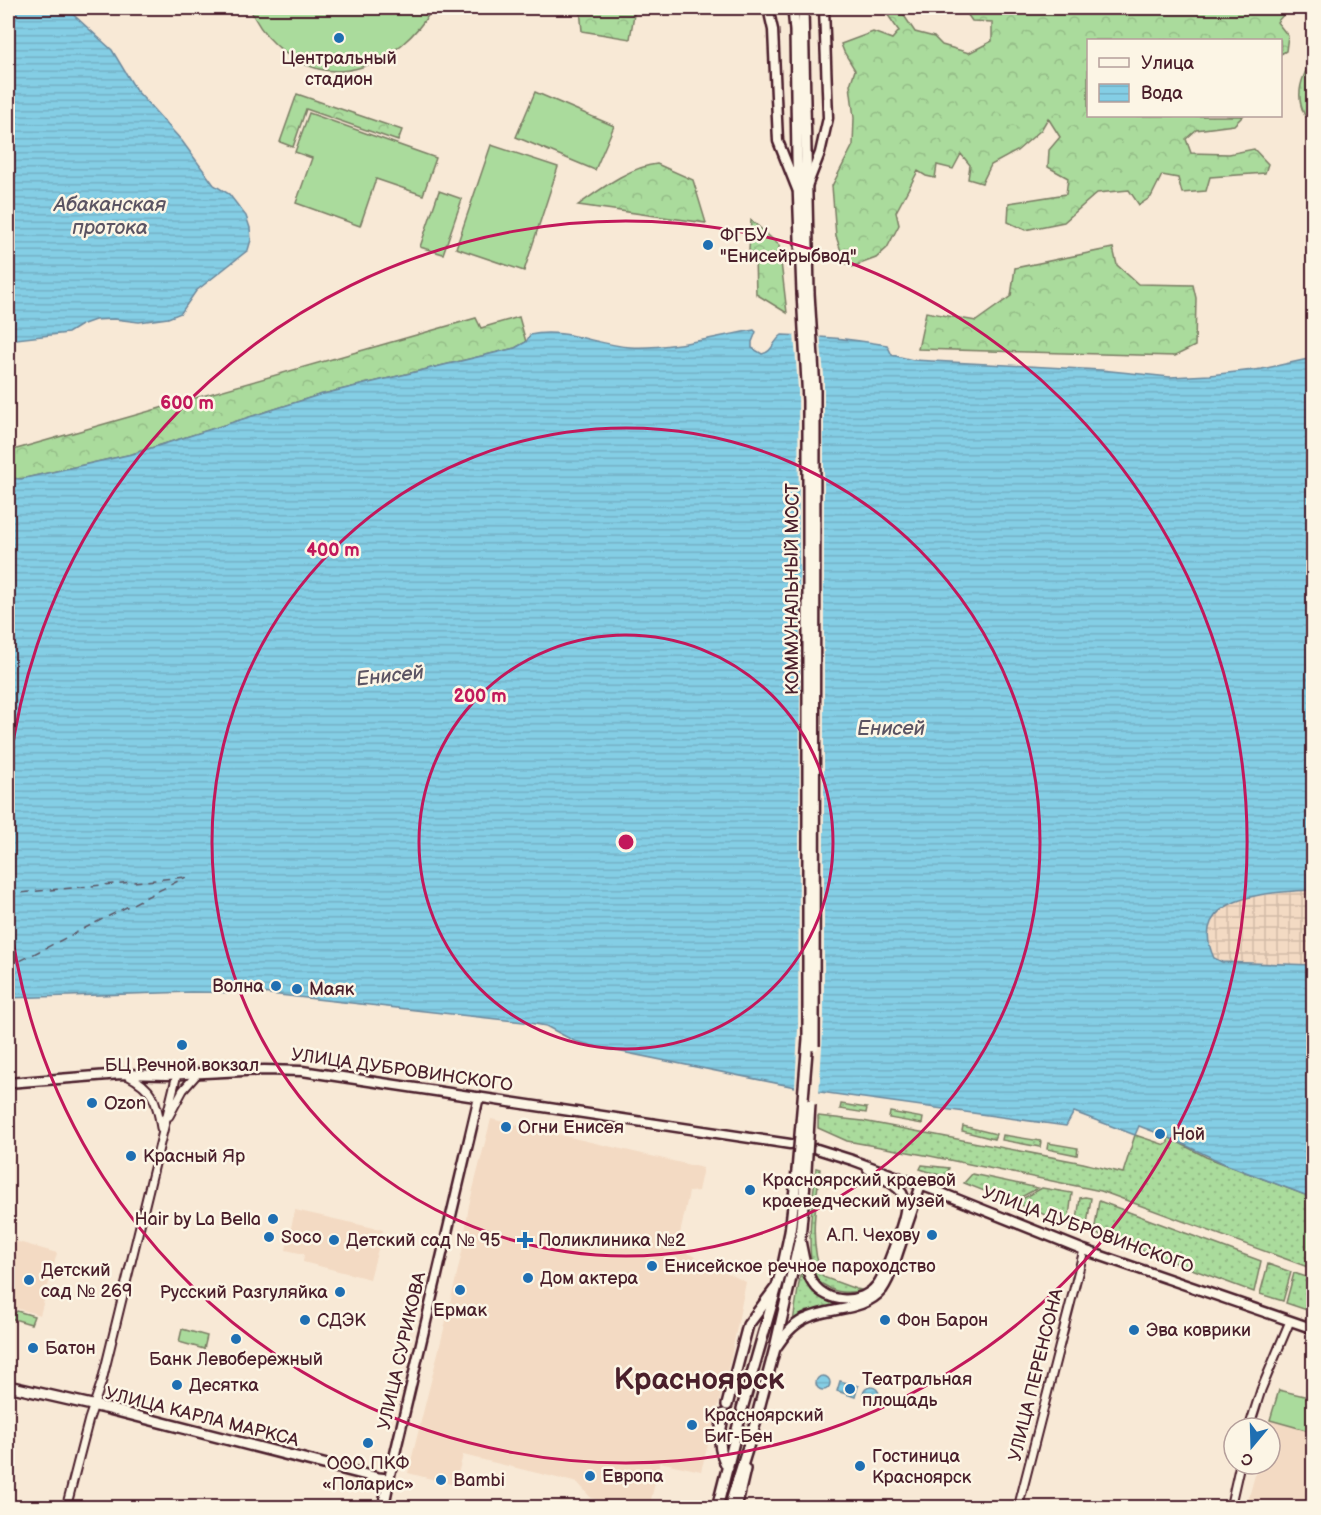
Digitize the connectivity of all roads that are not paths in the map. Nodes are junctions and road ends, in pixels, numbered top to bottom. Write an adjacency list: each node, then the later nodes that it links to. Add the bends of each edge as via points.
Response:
1 (768, 8): 5 (main road, via 778,141)
2 (793, 8): 5 (main road, КОММУНАЛЬНЫЙ МОСТ)
3 (803, 8): 5 (main road, КОММУНАЛЬНЫЙ МОСТ)
4 (824, 8): 5 (main road, via 828,118 820,153)
5 (802, 188): 15 (main road, КОММУНАЛЬНЫЙ МОСТ, bridge, via 815,391 814,1029)
6 (198, 1073): 8 (main road, УЛИЦА ДУБРОВИНСКОГО); 10 (main road, УЛИЦА ДУБРОВИНСКОГО, via 314,1072); 11 (street, via 183,1090)
7 (125, 1074): 8 (main road, УЛИЦА ДУБРОВИНСКОГО); 9 (main road, УЛИЦА ДУБРОВИНСКОГО); 11 (street, via 138,1081 157,1103)
8 (177, 1074): 11 (street)
9 (8, 1083)
10 (479, 1097): 12 (main road, УЛИЦА ДУБРОВИНСКОГО); 29 (main road, УЛИЦА СУРИКОВА)
11 (162, 1132): 24 (street)
12 (790, 1144)
13 (817, 1149): 14 (main road, УЛИЦА ДУБРОВИНСКОГО)
14 (852, 1160): 16 (main road, УЛИЦА ДУБРОВИНСКОГО); 17 (main road, via 901,1191 905,1202 905,1213 877,1286 847,1300 825,1294 811,1280)
15 (802, 1171): 17 (main road); 19 (main road)
16 (921, 1185): 18 (main road, УЛИЦА ДУБРОВИНСКОГО); 22 (main road, via 883,1289 864,1302 807,1318 792,1327)
17 (800, 1238): 22 (main road)
18 (1084, 1250): 20 (main road, УЛИЦА ДУБРОВИНСКОГО); 35 (street, УЛИЦА ПЕРЕНСОНА)
19 (776, 1288): 27 (main road); 27 (main road, via 748,1325 725,1409 719,1434)
20 (1290, 1321): 21 (main road, УЛИЦА ДУБРОВИНСКОГО); 25 (street)
21 (1314, 1329)
22 (776, 1348): 26 (main road)
23 (8, 1386): 24 (main road, УЛИЦА КАРЛА МАРКСА)
24 (93, 1406): 29 (main road, УЛИЦА КАРЛА МАРКСА); 30 (street)
25 (1253, 1416)
26 (749, 1444): 33 (main road); 34 (main road)
27 (728, 1468): 32 (main road)
28 (1237, 1476): 36 (street)
29 (389, 1479): 31 (main road, УЛИЦА СУРИКОВА)
30 (66, 1508)
31 (383, 1508)
32 (717, 1508)
33 (729, 1508)
34 (736, 1508)
35 (1018, 1508)
36 (1230, 1508)

